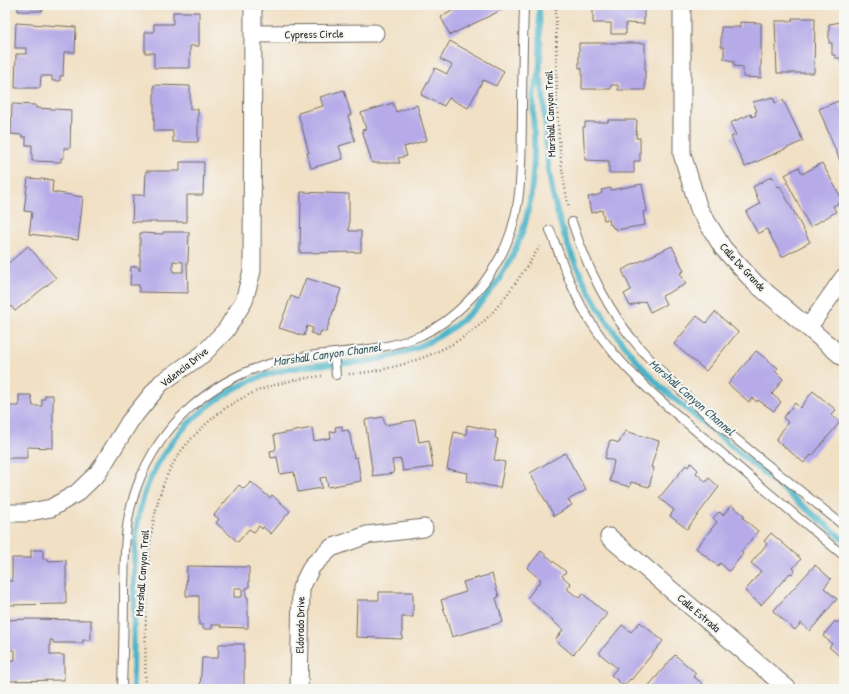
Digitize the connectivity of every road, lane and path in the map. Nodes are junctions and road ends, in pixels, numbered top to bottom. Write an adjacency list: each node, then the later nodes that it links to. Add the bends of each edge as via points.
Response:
1 (253, 5): 6 (street, Valencia Drive)
2 (524, 5): 11 (lane, via 520,188 512,228 500,258 480,288 456,313 423,334 397,344)
3 (556, 5): 7 (path, Marshall Canyon Trail, via 558,139)
4 (682, 5): 10 (street, Calle De Grande, via 682,154 699,209 722,248 755,283)
5 (375, 33): 6 (street, Cypress Circle)
6 (252, 34): 14 (street, Valencia Drive, via 252,271 244,301 226,330 203,354 161,383 130,421 98,473 77,493 51,508 25,513)
7 (572, 222): 15 (lane, via 589,268 610,306 638,346 673,384)
8 (550, 230): 18 (lane, via 568,278 591,322 632,375)
9 (844, 278): 10 (street)
10 (808, 328): 12 (street, Calle De Grande)
11 (334, 354): 13 (lane); 19 (lane, via 266,364 222,384 197,400 151,454 130,508 125,553)
12 (844, 358)
13 (336, 375): 20 (path, Marshall Canyon Trail, via 298,378 247,394 230,404 198,431 174,462 162,489 150,547)
14 (5, 513)
15 (844, 526)
16 (424, 528): 21 (street, Eldorado Drive, via 360,538 331,548 312,566 301,588)
17 (609, 537): 22 (street, Calle Estrada)
18 (844, 556)
19 (122, 689)
20 (146, 689)
21 (299, 689)
22 (788, 689)

